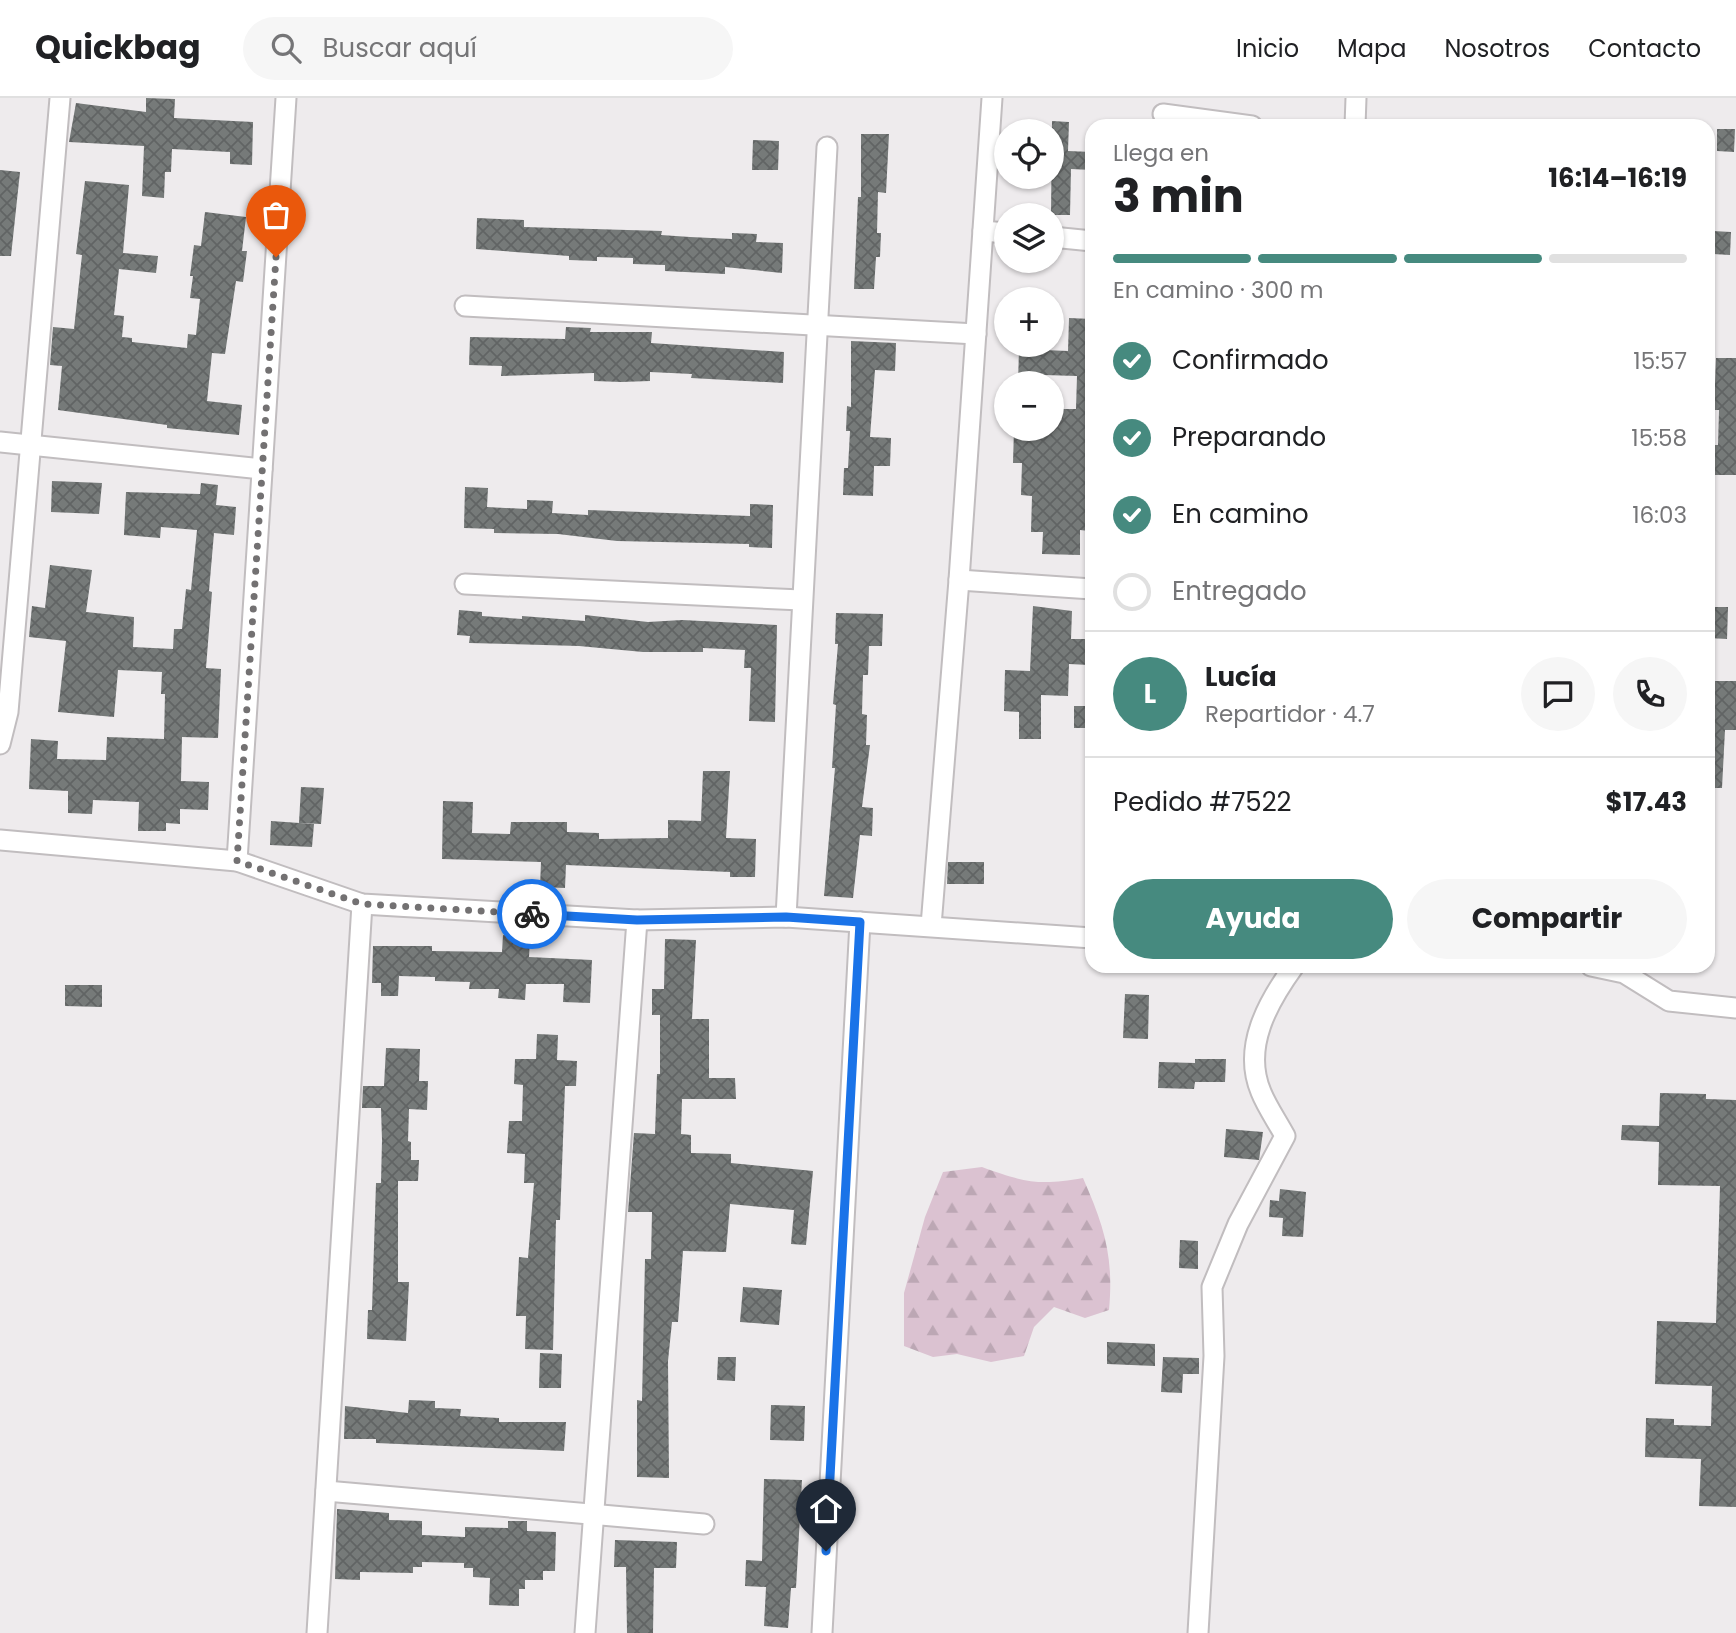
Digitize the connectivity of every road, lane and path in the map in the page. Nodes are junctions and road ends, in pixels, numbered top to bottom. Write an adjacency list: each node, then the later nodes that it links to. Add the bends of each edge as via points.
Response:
1 (60, 98): 17 (street)
2 (286, 98): 18 (street)
3 (992, 98): 9 (street)
4 (1356, 98): 7 (street)
5 (1164, 113): 6 (street)
6 (1205, 119)
7 (1355, 119)
8 (827, 147): 14 (street)
9 (983, 231): 10 (street); 15 (street)
10 (994, 232)
11 (1064, 238): 12 (street)
12 (1085, 240)
13 (465, 306): 14 (street)
14 (817, 327): 15 (street); 22 (street)
15 (976, 334): 19 (street)
16 (0, 442): 17 (street)
17 (30, 445): 18 (street); 23 (street, via 8,712)
18 (262, 469): 25 (street)
19 (959, 580): 21 (street); 30 (street)
20 (465, 584): 22 (street)
21 (1085, 589)
22 (802, 600): 27 (street)
23 (0, 744)
24 (0, 840): 25 (street)
25 (237, 861): 26 (street)
26 (362, 904): 28 (street); 35 (street)
27 (786, 917): 28 (street); 29 (street)
28 (637, 920): 36 (street)
29 (860, 922): 30 (street); 40 (street)
30 (931, 926): 31 (street)
31 (1085, 937)
32 (1289, 973): 41 (street, via 1269,1000 1254,1050 1260,1091 1284,1136 1238,1224 1212,1287 1214,1356)
33 (1620, 973): 34 (street, via 1669,1001)
34 (1736, 1008)
35 (326, 1491): 36 (street); 38 (street)
36 (594, 1514): 37 (street); 39 (street)
37 (704, 1524)
38 (317, 1633)
39 (585, 1633)
40 (822, 1633)
41 (1198, 1633)

